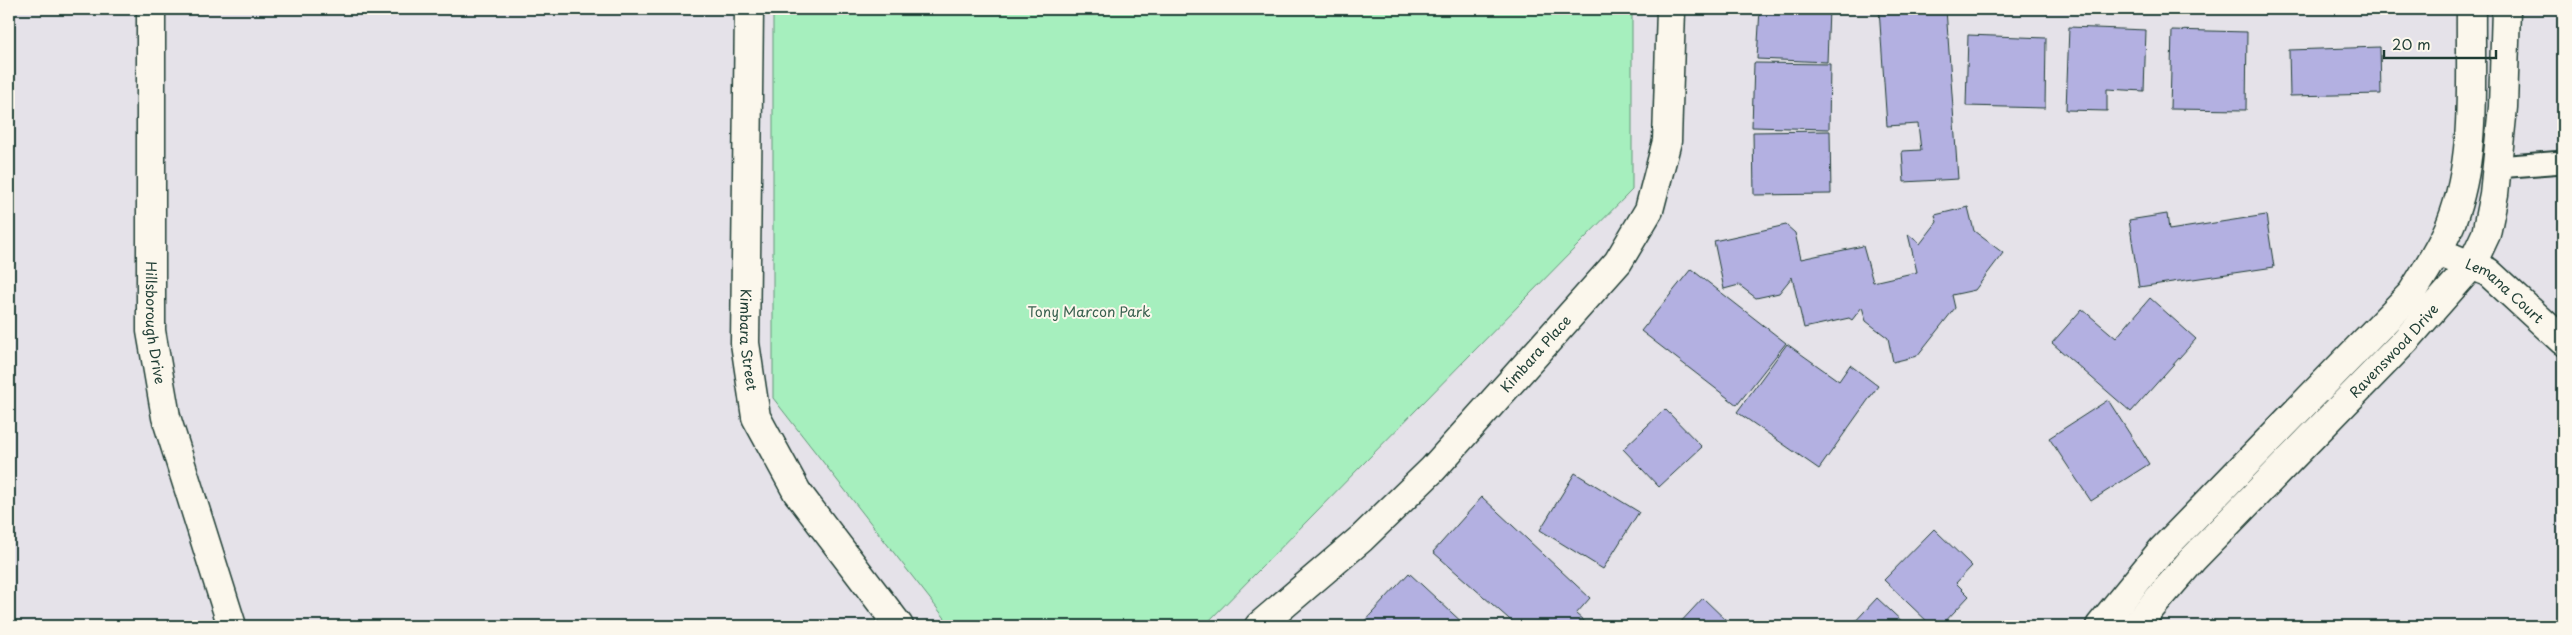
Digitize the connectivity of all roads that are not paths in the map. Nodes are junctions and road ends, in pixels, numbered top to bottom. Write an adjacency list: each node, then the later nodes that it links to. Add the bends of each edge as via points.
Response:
1 (150, 9): 11 (street, Hillsborough Drive, via 151,331 166,417)
2 (749, 9): 12 (street, Kimbara Street, via 745,343 756,417 797,492)
3 (1671, 9): 13 (street, Kimbara Place, via 1667,141 1649,210 1618,262 1433,468 1362,538)
4 (2471, 9): 8 (street, Ravenswood Drive, via 2469,136 2462,182 2451,222)
5 (2506, 9): 7 (street, Ravenswood Drive, via 2503,107)
6 (2563, 162): 7 (lane)
7 (2497, 168): 9 (street, Ravenswood Drive, via 2486,234)
8 (2438, 252): 9 (street, Lemana Court); 14 (street, Ravenswood Drive, via 2412,293 2162,550)
9 (2472, 266): 10 (street, Lemana Court, via 2488,272); 15 (street, Ravenswood Drive, via 2405,341 2192,560)
10 (2563, 341)
11 (232, 626)
12 (899, 626)
13 (1260, 626)
14 (2100, 626)
15 (2135, 626)

